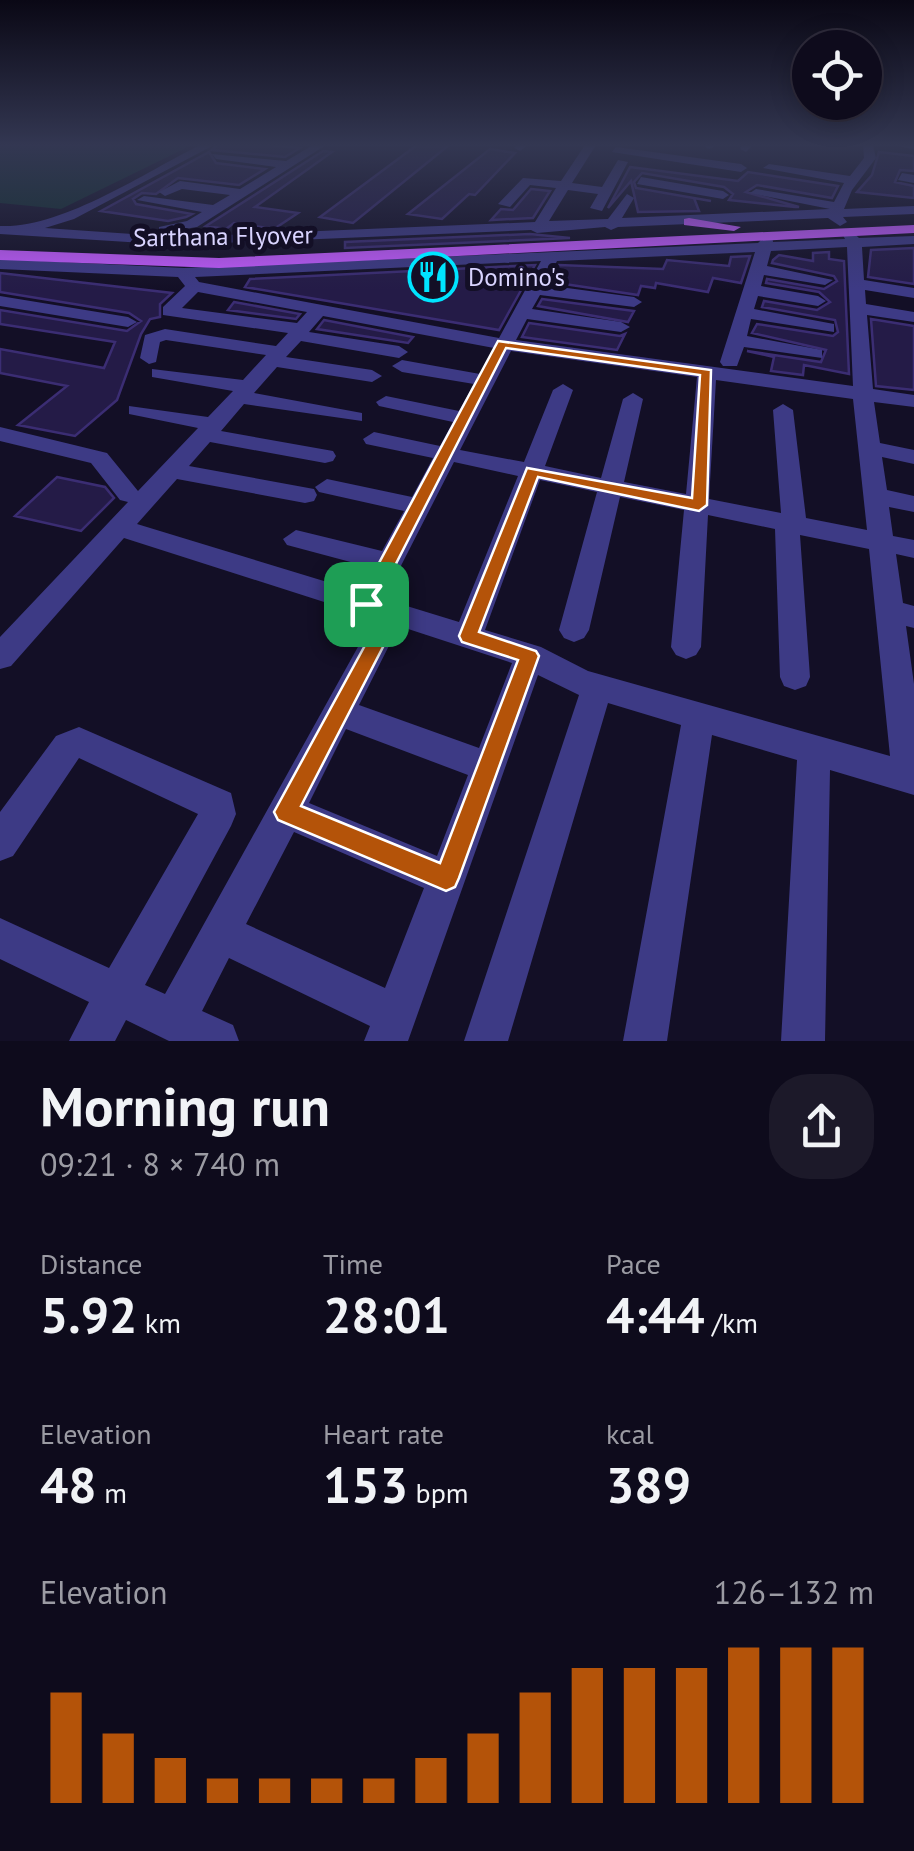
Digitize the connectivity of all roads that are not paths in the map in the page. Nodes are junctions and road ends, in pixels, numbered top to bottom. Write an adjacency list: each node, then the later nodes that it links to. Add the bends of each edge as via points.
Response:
1 (116, 194): 22 (street)
2 (242, 194): 17 (street)
3 (514, 194): 14 (street)
4 (559, 194): 27 (street)
5 (605, 194): 15 (street)
6 (714, 194): 11 (street)
7 (799, 194): 20 (street)
8 (832, 194): 16 (street)
9 (832, 194): 16 (street)
10 (853, 194): 16 (street)
11 (723, 195): 21 (street)
12 (627, 198): 25 (street)
13 (144, 200): 17 (street)
14 (505, 204)
15 (597, 208)
16 (846, 208): 19 (street); 20 (street); 26 (main road); 28 (main road); 33 (street); 34 (street); 42 (street)
17 (216, 210): 31 (street)
18 (0, 214): 22 (street)
19 (914, 214)
20 (786, 218): 21 (street)
21 (716, 220): 24 (street)
22 (54, 222): 30 (street)
23 (108, 222): 31 (street)
24 (688, 222): 25 (street); 26 (main road)
25 (611, 226): 27 (street)
26 (739, 228): 32 (main road, Sarthana Flyover, via 166,249)
27 (538, 229): 31 (street)
28 (914, 229)
29 (0, 230): 30 (street)
30 (28, 232): 31 (street); 32 (street); 35 (street)
31 (164, 237): 40 (street)
32 (0, 240)
33 (914, 240)
34 (766, 242): 36 (main road); 37 (street); 39 (street)
35 (0, 252): 36 (main road, Sarthana Flyover, via 219,263)
36 (483, 255): 37 (street); 40 (street)
37 (552, 256): 43 (street)
38 (0, 264): 40 (street)
39 (758, 269): 41 (street); 44 (street)
40 (189, 280): 50 (street); 58 (street, via 170,310)
41 (825, 280)
42 (856, 284): 45 (street); 49 (street)
43 (535, 288): 48 (street); 52 (street)
44 (752, 290): 46 (street); 51 (street)
45 (914, 293)
46 (818, 301)
47 (0, 302): 54 (street)
48 (634, 302)
49 (858, 308): 53 (street); 67 (street)
50 (319, 310): 58 (street); 59 (street)
51 (745, 312): 56 (street); 57 (street)
52 (520, 313): 55 (street); 59 (street)
53 (914, 316)
54 (128, 322)
55 (621, 327)
56 (828, 328)
57 (736, 340): 60 (street); 61 (street)
58 (288, 344): 63 (street); 64 (street, via 401,359); 66 (street); 66 (street, via 165,334 151,339 154,365)
59 (502, 344): 62 (street); 64 (street)
60 (815, 354)
61 (730, 362)
62 (707, 372): 67 (street); 88 (street)
63 (372, 376)
64 (483, 380): 74 (street)
65 (563, 390): 83 (street)
66 (244, 392): 73 (street); 75 (street)
67 (863, 394): 69 (street); 78 (street)
68 (633, 400): 84 (street)
69 (914, 400)
70 (386, 402): 74 (street)
71 (136, 410): 75 (street)
72 (783, 410): 90 (street)
73 (355, 417)
74 (464, 418): 79 (street)
75 (212, 430): 80 (street); 82 (street)
76 (0, 434): 85 (street, via 99,458)
77 (374, 439): 79 (street)
78 (869, 448): 81 (street); 86 (street)
79 (445, 453): 83 (street); 89 (street)
80 (325, 456)
81 (914, 456)
82 (174, 471): 89 (street); 91 (street)
83 (532, 471): 84 (street); 99 (street)
84 (611, 487): 88 (street); 98 (street)
85 (128, 494)
86 (875, 496): 87 (street); 93 (street)
87 (914, 504)
88 (699, 505): 90 (street); 100 (street)
89 (418, 506): 95 (street)
90 (790, 524): 93 (street); 103 (street)
91 (120, 528): 96 (street); 102 (street)
92 (296, 540): 95 (street)
93 (881, 542): 94 (street); 97 (street)
94 (914, 549)
95 (388, 562): 96 (street)
96 (379, 608): 99 (street); 106 (street)
97 (902, 614): 105 (street)
98 (574, 630)
99 (468, 636): 101 (street)
100 (686, 646)
101 (530, 656): 104 (street); 109 (street)
102 (0, 657)
103 (795, 677)
104 (598, 686): 107 (street); 121 (street)
105 (906, 689): 110 (street)
106 (339, 712): 109 (street); 111 (street)
107 (699, 716): 108 (street); 122 (street)
108 (814, 750): 110 (street); 123 (street)
109 (488, 768): 113 (street)
110 (912, 779)
111 (286, 812): 113 (street); 114 (street)
112 (0, 842): 116 (street, via 68,748 80,742 218,804)
113 (446, 878): 118 (street)
114 (221, 932): 117 (street); 118 (street)
115 (0, 938): 116 (street)
116 (117, 994): 117 (street); 119 (street)
117 (174, 1020): 120 (street)
118 (391, 1028)
119 (91, 1041)
120 (217, 1041)
121 (486, 1041)
122 (646, 1041)
123 (803, 1041)

